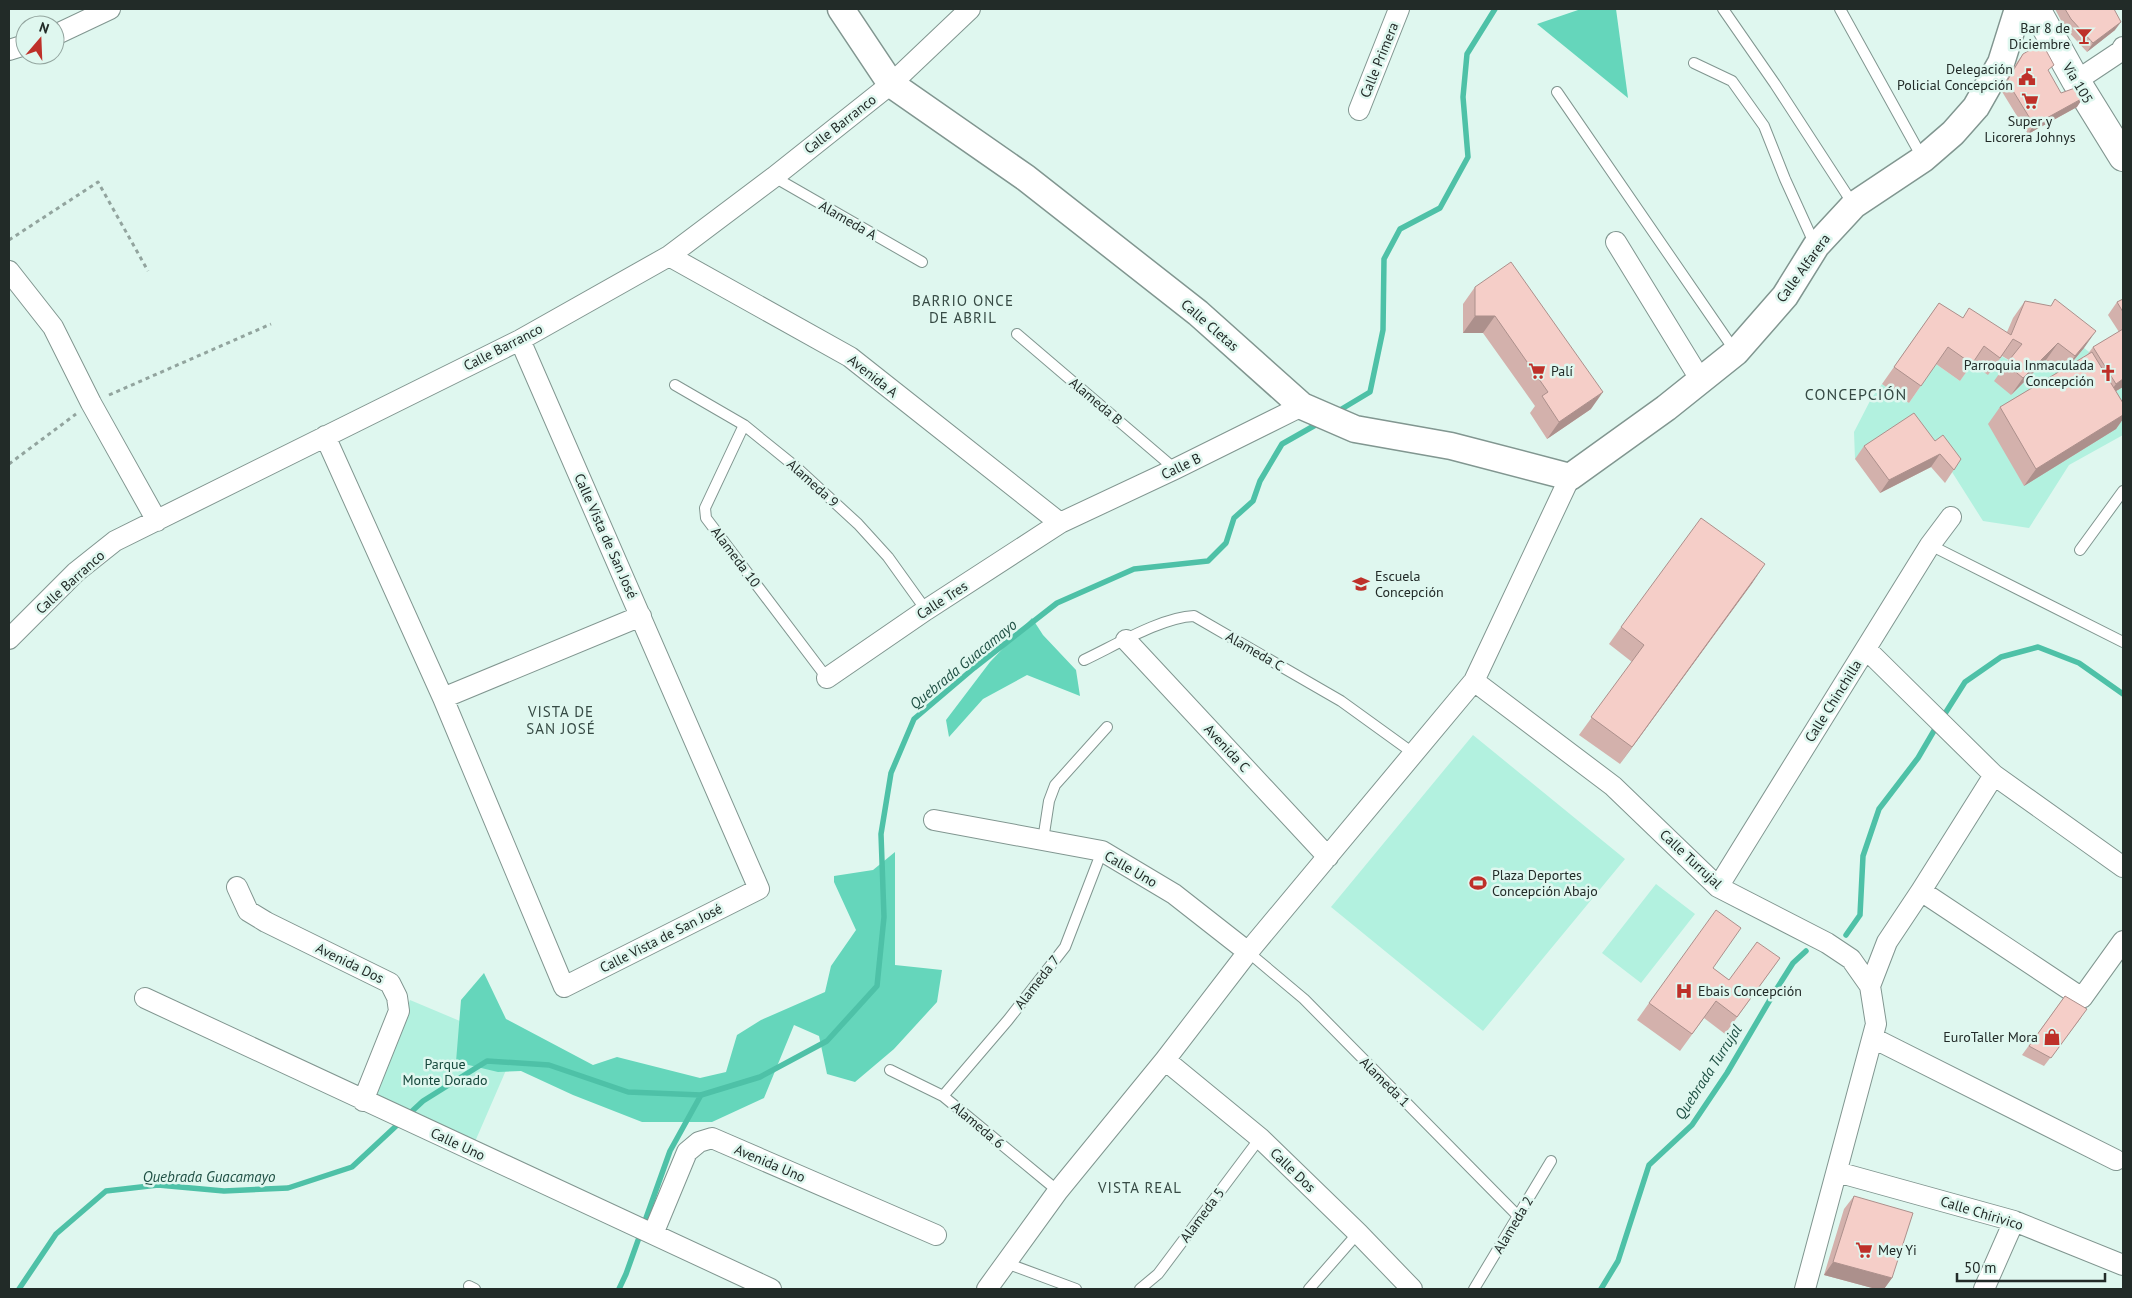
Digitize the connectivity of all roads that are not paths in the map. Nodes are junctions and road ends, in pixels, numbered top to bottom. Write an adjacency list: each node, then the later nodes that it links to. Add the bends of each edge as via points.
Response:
1 (110, 9): 9 (street)
2 (842, 9): 13 (street)
3 (970, 9): 13 (street, Calle Barranco)
4 (1400, 9): 15 (street, Calle Primera)
5 (1723, 9): 19 (lane)
6 (1840, 9): 17 (lane)
7 (2018, 9): 17 (street, Calle Alfarera, via 2001,63 1976,107)
8 (2036, 9): 12 (main road, Vía 105)
9 (65, 30)
10 (2123, 47): 12 (street)
11 (1694, 63): 21 (lane, via 1732,81 1764,126)
12 (2076, 81): 16 (main road, Vía 105)
13 (891, 84): 18 (street, Calle Barranco); 30 (street, Calle Cletas, via 1026,178 1198,313)
14 (1557, 92): 27 (lane)
15 (1359, 110)
16 (2123, 157)
17 (1923, 159): 19 (street, Calle Alfarera)
18 (774, 177): 22 (street, Calle Barranco); 23 (lane, Alameda A)
19 (1854, 205): 21 (street, Calle Alfarera)
20 (1616, 242): 28 (street)
21 (1816, 246): 27 (street, Calle Alfarera, via 1785,296)
22 (669, 256): 26 (street, Calle Barranco); 38 (street, Avenida A, via 850,357)
23 (922, 262)
24 (9, 271): 37 (street, via 53,327)
25 (1016, 334): 33 (lane, Alameda B)
26 (520, 340): 32 (street, Calle Barranco); 42 (street, Calle Vista de San José)
27 (1736, 352): 28 (street, Calle Alfarera)
28 (1700, 379): 34 (street, Calle Alfarera)
29 (675, 385): 31 (lane, Alameda 9)
30 (1302, 406): 33 (street, Calle B); 34 (street, Calle Cletas, via 1355,429 1451,446)
31 (744, 424): 41 (lane, Alameda 9, via 858,524 888,557); 48 (lane, Alameda 10, via 705,508 706,518)
32 (324, 436): 37 (street, Calle Barranco); 50 (street, Calle Vista de San José)
33 (1175, 469): 38 (street, Calle B)
34 (1570, 478): 49 (street)
35 (2123, 491): 40 (lane)
36 (1951, 517): 39 (street, Calle Chinchilla)
37 (157, 521): 43 (street, Calle Barranco, via 115,541 76,572)
38 (1060, 523): 41 (street, Calle Tres)
39 (1930, 545): 45 (lane); 46 (street, Calle Chinchilla)
40 (2080, 550)
41 (926, 610): 48 (street, Calle Tres)
42 (641, 616): 50 (street); 50 (street, Calle Vista de San José, via 759,889 564,987)
43 (9, 639)
44 (1126, 640): 47 (lane, Alameda C); 52 (lane, Alameda C, via 1165,622 1194,616 1341,700); 57 (street, Avenida C)
45 (2123, 642)
46 (1866, 649): 53 (street); 60 (street, Calle Chinchilla)
47 (1084, 660)
48 (826, 678)
49 (1474, 681): 52 (street); 60 (street, Calle Turrujal, via 1613,786)
50 (442, 698)
51 (1107, 727): 55 (lane, via 1055,785 1049,801)
52 (1413, 753): 57 (street)
53 (1994, 774): 58 (street); 61 (street)
54 (934, 820): 55 (street, Calle Uno)
55 (1044, 840): 56 (street, Calle Uno)
56 (1102, 851): 63 (street, Calle Uno, via 1174,894); 69 (lane, Alameda 7, via 1065,947)
57 (1328, 857): 63 (street)
58 (2123, 867)
59 (237, 887): 70 (street, Avenida Dos, via 248,911 390,983 399,1011)
60 (1718, 887): 64 (street, Calle Turrujal, via 1827,943 1851,959)
61 (1921, 891): 62 (street, via 2082,998); 64 (street, via 1887,942)
62 (2123, 942)
63 (1248, 952): 67 (street); 76 (lane, Alameda 1, via 1304,999)
64 (1870, 986): 66 (street, Calle Turrujal, via 1876,1024)
65 (145, 998): 70 (street, Calle Uno)
66 (1873, 1038): 72 (street); 74 (street, Calle Turrujal)
67 (1165, 1060): 71 (street, Calle Dos); 75 (street)
68 (890, 1070): 69 (lane, Alameda 6)
69 (943, 1096): 75 (lane, Alameda 6)
70 (364, 1101): 79 (street, Calle Uno)
71 (1260, 1138): 78 (street, Calle Dos); 86 (lane, Alameda 5, via 1158,1274)
72 (2116, 1160)
73 (1551, 1161): 76 (lane, Alameda 2)
74 (1837, 1172): 77 (street, Calle Chirivico); 90 (street, Calle Turrujal)
75 (1058, 1192): 81 (street)
76 (1518, 1216): 89 (lane, Alameda 2)
77 (2014, 1220): 82 (street, Calle Chirivico); 91 (street)
78 (1358, 1233): 87 (lane); 88 (street, Calle Dos)
79 (653, 1234): 80 (street, Avenida Uno, via 687,1152 698,1142 712,1138); 83 (street, Calle Uno)
80 (936, 1235)
81 (1006, 1263): 84 (street); 85 (lane)
82 (2123, 1265)
83 (771, 1289)
84 (987, 1289)
85 (1076, 1289)
86 (1140, 1289)
87 (1309, 1289)
88 (1412, 1289)
89 (1474, 1289)
90 (1805, 1289)
91 (1984, 1289)

